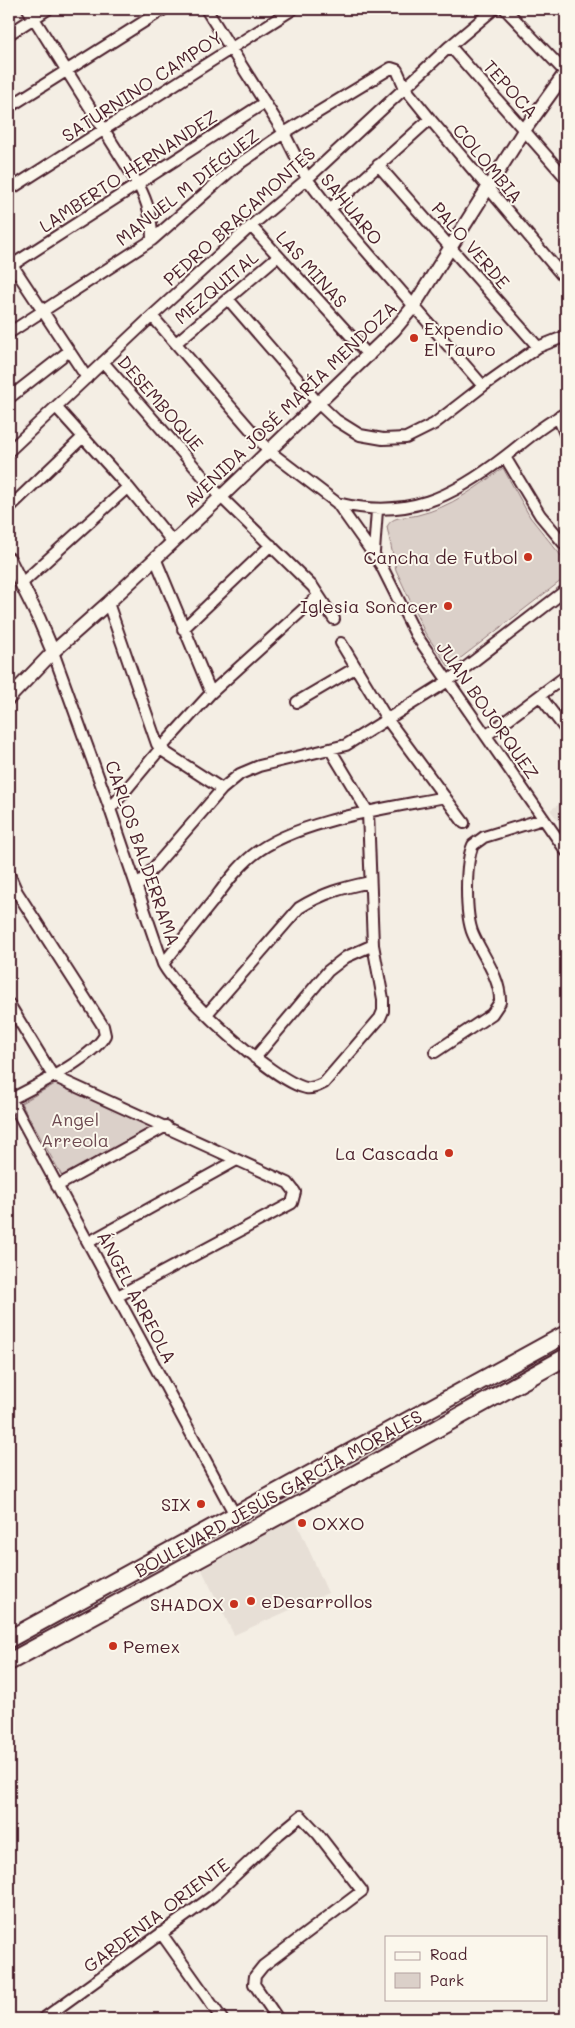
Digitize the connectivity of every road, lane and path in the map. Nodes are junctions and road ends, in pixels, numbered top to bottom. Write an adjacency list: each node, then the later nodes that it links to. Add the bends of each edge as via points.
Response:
1 (48, 9): 7 (street)
2 (164, 9): 12 (street)
3 (206, 9): 10 (street, SAHUARO)
4 (292, 9): 10 (street, SATURNINO CAMPOY)
5 (494, 9): 9 (street, PEDRO BRACAMONTES)
6 (505, 9): 13 (street)
7 (31, 13): 8 (street); 12 (street)
8 (9, 34)
9 (450, 46): 14 (street, PEDRO BRACAMONTES); 19 (street, TEPOCA)
10 (231, 48): 15 (street, SAHUARO); 18 (street, SATURNINO CAMPOY)
11 (387, 69): 14 (street, COLOMBIA, via 397,70); 20 (street, MANUEL M DIÉGUEZ)
12 (66, 70): 16 (street); 18 (street)
13 (566, 72): 19 (street, AVENIDA JOSÉ MARÍA MENDOZA)
14 (406, 88): 17 (street, COLOMBIA); 23 (street, PEDRO BRACAMONTES)
15 (264, 103): 20 (street, SAHUARO); 24 (street, LAMBERTO HERNANDEZ)
16 (9, 107)
17 (430, 119): 21 (street); 25 (street, COLOMBIA)
18 (105, 129): 24 (street); 26 (street, SATURNINO CAMPOY)
19 (525, 129): 22 (street, TEPOCA); 25 (street, AVENIDA JOSÉ MARÍA MENDOZA)
20 (284, 133): 23 (street, SAHUARO); 29 (street, MANUEL M DIÉGUEZ, via 236,166)
21 (378, 164): 27 (street); 30 (street, PALO VERDE)
22 (566, 178)
23 (307, 179): 27 (street, SAHUARO); 28 (street, PEDRO BRACAMONTES)
24 (138, 184): 29 (street, via 148,204); 32 (street, LAMBERTO HERNANDEZ)
25 (488, 189): 30 (street, AVENIDA JOSÉ MARÍA MENDOZA); 33 (street, COLOMBIA)
26 (9, 190)
27 (330, 209): 35 (street, SAHUARO)
28 (251, 226): 31 (street, LAS MINAS); 37 (street, PEDRO BRACAMONTES)
29 (152, 240): 36 (street, MANUEL M DIÉGUEZ)
30 (451, 246): 35 (street, AVENIDA JOSÉ MARÍA MENDOZA); 41 (street, PALO VERDE)
31 (278, 256): 34 (street, MEZQUITAL); 43 (street, LAS MINAS)
32 (10, 264): 36 (street)
33 (566, 280)
34 (228, 299): 40 (street, MEZQUITAL); 48 (street)
35 (413, 307): 43 (street, AVENIDA JOSÉ MARÍA MENDOZA); 46 (street, SAHUARO)
36 (43, 312): 38 (street, MANUEL M DIÉGUEZ); 42 (street)
37 (152, 316): 40 (street, JUAN BOJORQUEZ); 44 (street, PEDRO BRACAMONTES)
38 (9, 333)
39 (566, 336): 41 (street)
40 (176, 343): 54 (street, JUAN BOJORQUEZ)
41 (538, 347): 46 (street)
42 (69, 351): 45 (street); 47 (street)
43 (369, 356): 48 (street, AVENIDA JOSÉ MARÍA MENDOZA)
44 (103, 362): 45 (street, PEDRO BRACAMONTES); 57 (street, DESEMBOQUE)
45 (87, 378): 49 (street, PEDRO BRACAMONTES)
46 (483, 386): 48 (street, via 434,424 406,438 360,435 336,420)
47 (9, 398)
48 (319, 404): 54 (street, AVENIDA JOSÉ MARÍA MENDOZA)
49 (56, 407): 52 (street); 53 (street, PEDRO BRACAMONTES)
50 (562, 415): 51 (street); 55 (street)
51 (566, 436)
52 (83, 437): 56 (street); 59 (street)
53 (9, 451)
54 (269, 451): 57 (street, AVENIDA JOSÉ MARÍA MENDOZA); 58 (street, JUAN BOJORQUEZ)
55 (505, 457): 60 (street, via 444,497 396,510); 63 (street, via 540,515)
56 (128, 487): 61 (street); 67 (street)
57 (221, 497): 61 (street, AVENIDA JOSÉ MARÍA MENDOZA); 62 (street, DESEMBOQUE)
58 (337, 503): 60 (street); 64 (street, JUAN BOJORQUEZ)
59 (9, 508)
60 (377, 510): 64 (street)
61 (172, 541): 65 (street, AVENIDA JOSÉ MARÍA MENDOZA)
62 (271, 545): 69 (street, DESEMBOQUE); 72 (street)
63 (566, 546)
64 (374, 552): 77 (street, JUAN BOJORQUEZ, via 407,618)
65 (155, 558): 70 (street, AVENIDA JOSÉ MARÍA MENDOZA); 72 (street)
66 (9, 559): 67 (street, CARLOS BALDERRAMA)
67 (21, 584): 74 (street, CARLOS BALDERRAMA)
68 (566, 590): 77 (street)
69 (318, 596): 71 (street, DESEMBOQUE); 78 (street)
70 (108, 603): 74 (street, AVENIDA JOSÉ MARÍA MENDOZA); 85 (street)
71 (334, 619)
72 (183, 629): 78 (street)
73 (341, 643): 75 (street)
74 (52, 652): 80 (street, AVENIDA JOSÉ MARÍA MENDOZA); 89 (street, CARLOS BALDERRAMA)
75 (355, 668): 81 (street); 82 (street)
76 (566, 676): 79 (street)
77 (448, 681): 82 (street); 84 (street, JUAN BOJORQUEZ)
78 (211, 693): 85 (street)
79 (540, 696): 83 (street); 84 (street)
80 (9, 698)
81 (297, 702)
82 (387, 720): 86 (street, via 346,745); 88 (street)
83 (566, 730)
84 (487, 735): 91 (street, JUAN BOJORQUEZ)
85 (160, 749): 87 (street); 89 (street)
86 (330, 750): 87 (street, via 259,766 240,774); 90 (street)
87 (222, 788): 96 (street)
88 (445, 796): 90 (street); 92 (street)
89 (110, 809): 96 (street, CARLOS BALDERRAMA)
90 (368, 812): 95 (street); 98 (street, via 302,830 254,854 235,872)
91 (543, 819): 93 (street, JUAN BOJORQUEZ); 101 (street, via 484,837 473,845 468,884 469,921 498,986 500,1002 492,1014)
92 (464, 823)
93 (566, 851)
94 (9, 874): 103 (street, via 17,892 103,1026 105,1035 95,1048)
95 (370, 882): 97 (street); 100 (street, via 317,896 299,908)
96 (137, 887): 98 (street, CARLOS BALDERRAMA)
97 (373, 945): 102 (street, via 346,957 328,971); 102 (street, CARLOS BALDERRAMA, via 384,1011 324,1083 306,1088)
98 (163, 964): 100 (street, CARLOS BALDERRAMA, via 183,991)
99 (9, 1004): 103 (street)
100 (207, 1014): 102 (street, CARLOS BALDERRAMA)
101 (435, 1052)
102 (255, 1058)
103 (53, 1076): 104 (street); 105 (street)
104 (9, 1098): 107 (street, ÁNGEL ARREOLA)
105 (166, 1126): 106 (street); 107 (street)
106 (237, 1160): 108 (street); 109 (street, via 288,1183 295,1192 292,1203)
107 (57, 1186): 108 (street, ÁNGEL ARREOLA)
108 (88, 1242): 109 (street, ÁNGEL ARREOLA)
109 (118, 1296): 114 (street, ÁNGEL ARREOLA)
110 (566, 1334): 112 (main road, BOULEVARD JESÚS GARCÍA MORALES)
111 (566, 1357): 113 (main road, BOULEVARD JESÚS GARCÍA MORALES)
112 (299, 1480): 113 (main road); 114 (main road, BOULEVARD JESÚS GARCÍA MORALES)
113 (309, 1499): 116 (main road, BOULEVARD JESÚS GARCÍA MORALES)
114 (235, 1515): 115 (main road, BOULEVARD JESÚS GARCÍA MORALES)
115 (9, 1639)
116 (12, 1659)
117 (161, 1933): 118 (street, GARDENIA ORIENTE); 119 (street); 120 (street, GARDENIA ORIENTE, via 213,1896 301,1816 362,1891 263,1966 255,1976 254,1984 259,1994)
118 (43, 2019)
119 (222, 2019)
120 (278, 2019)

